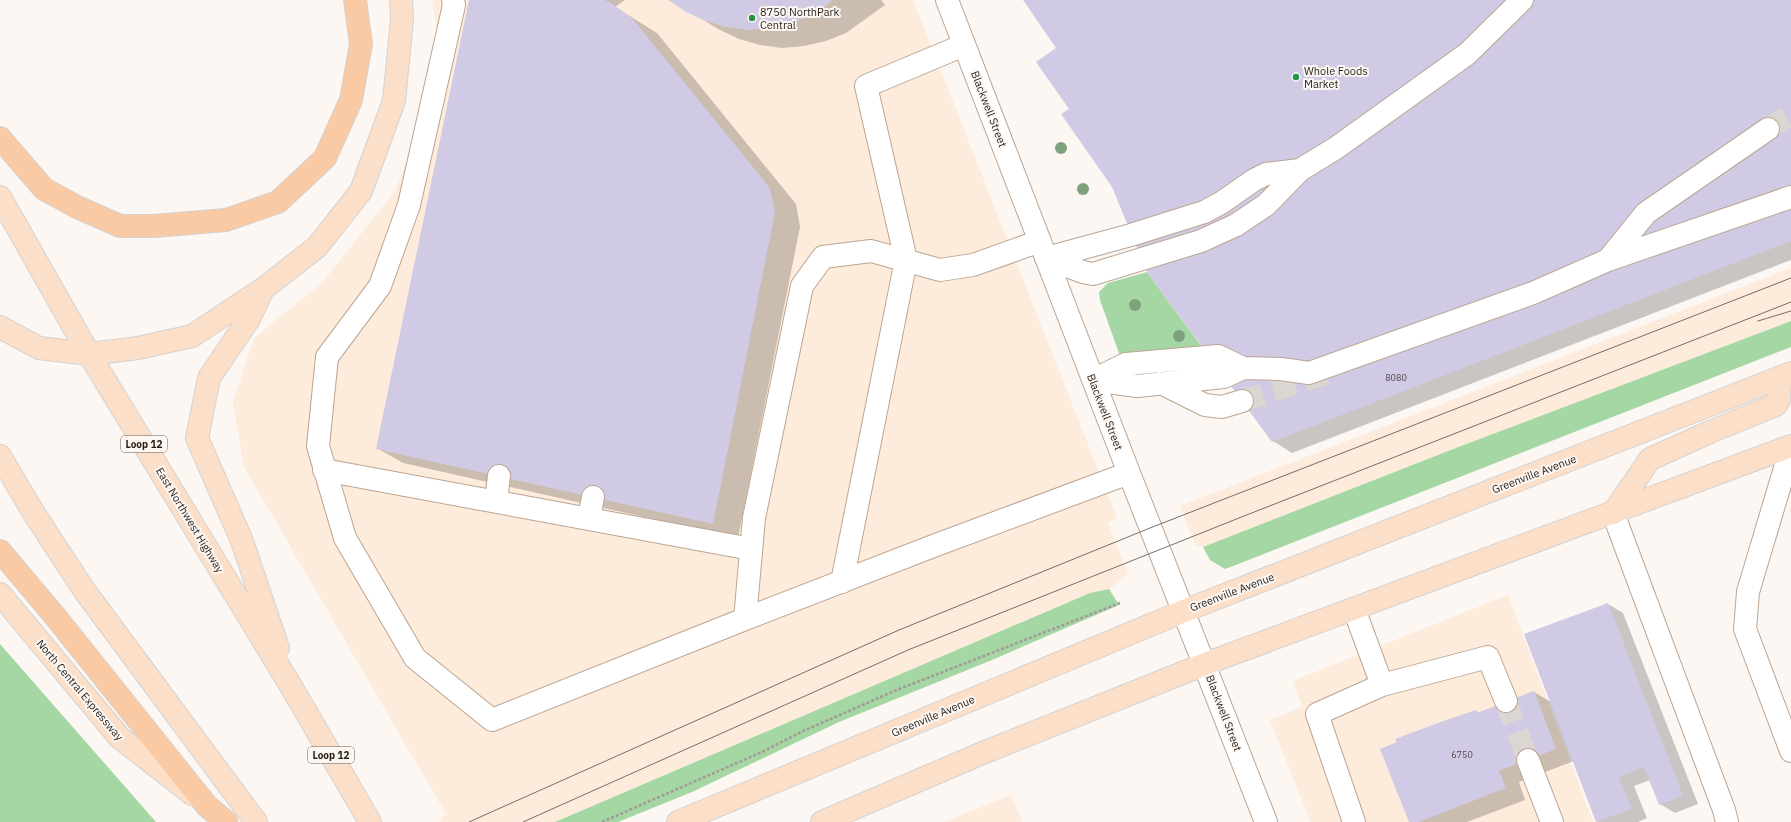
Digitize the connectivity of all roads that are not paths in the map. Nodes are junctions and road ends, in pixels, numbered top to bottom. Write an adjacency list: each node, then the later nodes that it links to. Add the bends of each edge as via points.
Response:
1 (355, 0): 8 (highway, via 361,44 351,100 325,158 278,202 226,220 120,226 44,189)
2 (401, 0): 15 (main road, via 402,20 394,100 361,191 316,247)
3 (453, 0): 25 (street, via 406,213 380,286 327,357 318,446)
4 (947, 0): 6 (street, Blackwell Street)
5 (1522, 0): 9 (street, via 1467,54)
6 (964, 45): 12 (street, Blackwell Street); 13 (street, via 866,86)
7 (1768, 129): 14 (street, via 1646,213)
8 (0, 138)
9 (1300, 170): 12 (street, via 1266,174 1204,212 1130,235); 12 (street, via 1266,205 1236,225 1201,241 1093,274 1083,272)
10 (0, 197): 17 (main road, East Northwest Highway / Loop 12)
11 (1791, 197): 14 (street)
12 (1043, 250): 13 (street, via 940,270); 20 (street, Blackwell Street)
13 (906, 260): 32 (street, via 871,251 822,257 802,286 754,518); 34 (street)
14 (1608, 260): 18 (street, via 1533,292 1309,374 1281,369)
15 (263, 290): 17 (main road, via 192,336 138,348); 41 (main road, via 249,319 208,378 197,438 242,541)
16 (0, 327): 17 (main road, via 38,348)
17 (89, 354): 41 (main road, East Northwest Highway / Loop 12)
18 (1243, 368): 20 (street, via 1218,356 1209,356 1126,364); 21 (street, via 1224,377)
19 (1785, 375): 30 (main road, via 1776,405 1650,459); 37 (main road, Greenville Avenue)
20 (1093, 380): 21 (street, via 1137,386); 26 (street, Blackwell Street)
21 (1161, 383): 22 (street, via 1205,406 1222,407)
22 (1242, 401)
23 (1791, 447): 30 (main road); 43 (street, via 1748,592 1745,629)
24 (0, 456): 47 (main road, via 84,590)
25 (324, 470): 29 (street); 38 (street, via 345,538 415,658 492,720)
26 (1129, 473): 34 (street); 37 (street, Blackwell Street)
27 (499, 476): 29 (street)
28 (593, 497): 31 (street)
29 (496, 501): 31 (street)
30 (1613, 513): 36 (main road); 54 (street)
31 (589, 519): 32 (street)
32 (751, 549): 38 (street)
33 (0, 551): 45 (highway)
34 (842, 582): 38 (street)
35 (0, 594): 45 (main road, North Central Expressway, via 120,738)
36 (1354, 609): 39 (main road); 40 (street)
37 (1184, 611): 39 (street, Blackwell Street); 49 (main road, Greenville Avenue)
38 (745, 619)
39 (1205, 664): 50 (main road, via 986,752); 51 (street, Blackwell Street)
40 (1382, 685): 42 (street, via 1488,657); 52 (street, via 1317,714)
41 (292, 688): 48 (main road, East Northwest Highway / Loop 12)
42 (1506, 701)
43 (1791, 751)
44 (1528, 760): 53 (street)
45 (207, 806): 46 (highway)
46 (226, 822)
47 (256, 822)
48 (370, 822)
49 (678, 822)
50 (822, 822)
51 (1266, 822)
52 (1354, 822)
53 (1552, 822)
54 (1727, 822)

